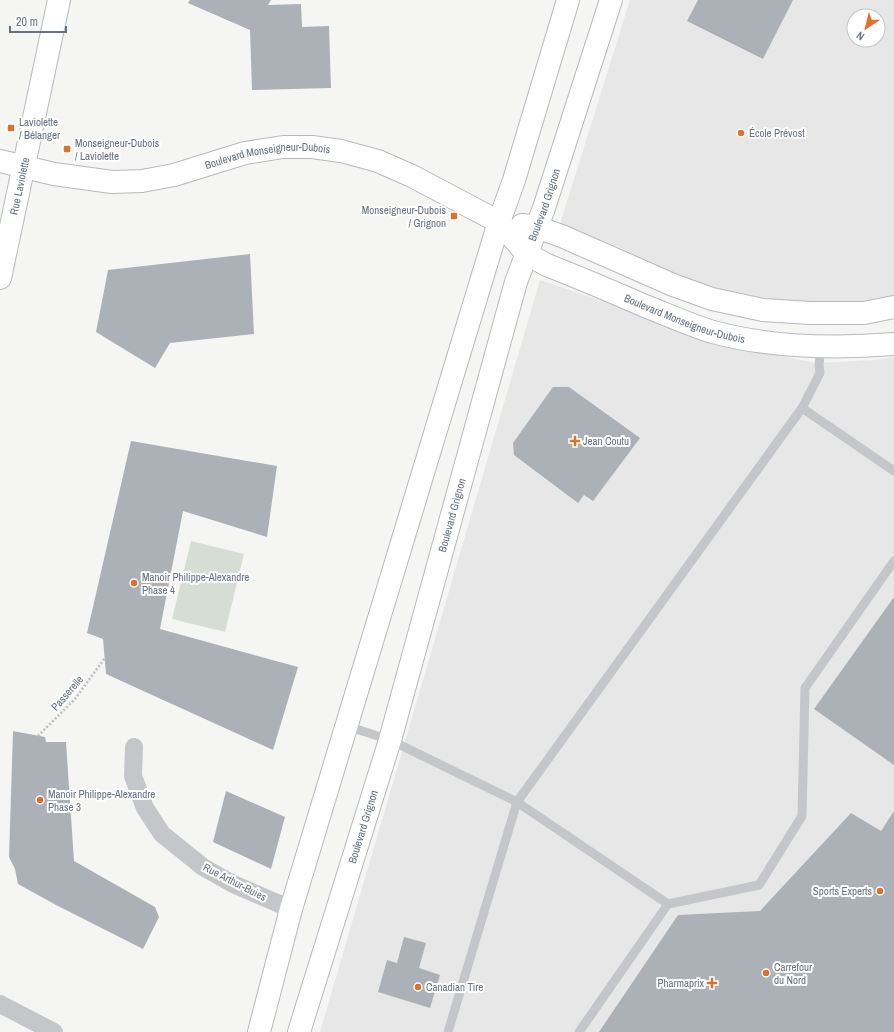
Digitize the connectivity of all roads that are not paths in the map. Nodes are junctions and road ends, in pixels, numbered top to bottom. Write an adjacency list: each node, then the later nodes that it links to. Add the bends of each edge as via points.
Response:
1 (59, 0): 5 (street, Rue Laviolette)
2 (568, 0): 6 (street)
3 (611, 0): 7 (street, Boulevard Grignon)
4 (0, 161): 5 (street, Boulevard Monseigneur-Dubois)
5 (23, 166): 6 (street, Boulevard Monseigneur-Dubois, via 112,182 142,181 174,175 245,153 283,147 312,147 341,151 378,161); 9 (street, Rue Laviolette)
6 (499, 222): 7 (street, Boulevard Monseigneur-Dubois); 8 (street, Boulevard Monseigneur-Dubois); 16 (street)
7 (537, 227): 8 (street, Boulevard Grignon); 10 (street, Boulevard Monseigneur-Dubois, via 712,299 764,310 810,314 864,313)
8 (527, 254): 12 (street, Boulevard Monseigneur-Dubois, via 547,265 678,320 712,331 780,345); 17 (street, Boulevard Grignon, via 516,282)
9 (0, 278)
10 (894, 307)
11 (894, 344): 12 (street, Boulevard Monseigneur-Dubois)
12 (821, 347): 13 (lane, via 820,373)
13 (802, 408): 14 (lane); 19 (lane)
14 (894, 471)
15 (894, 561): 20 (lane, via 805,688 802,816 759,884)
16 (348, 726): 17 (lane); 21 (street)
17 (390, 740): 19 (lane); 25 (street, Boulevard Grignon)
18 (134, 748): 21 (street, Rue Arthur-Buies, via 133,776 144,808 162,834 203,866 233,884)
19 (517, 802): 20 (lane); 26 (lane)
20 (668, 904): 27 (lane)
21 (291, 909): 24 (street)
22 (0, 1004): 23 (street)
23 (54, 1032)
24 (259, 1032)
25 (298, 1032)
26 (448, 1032)
27 (579, 1032)

